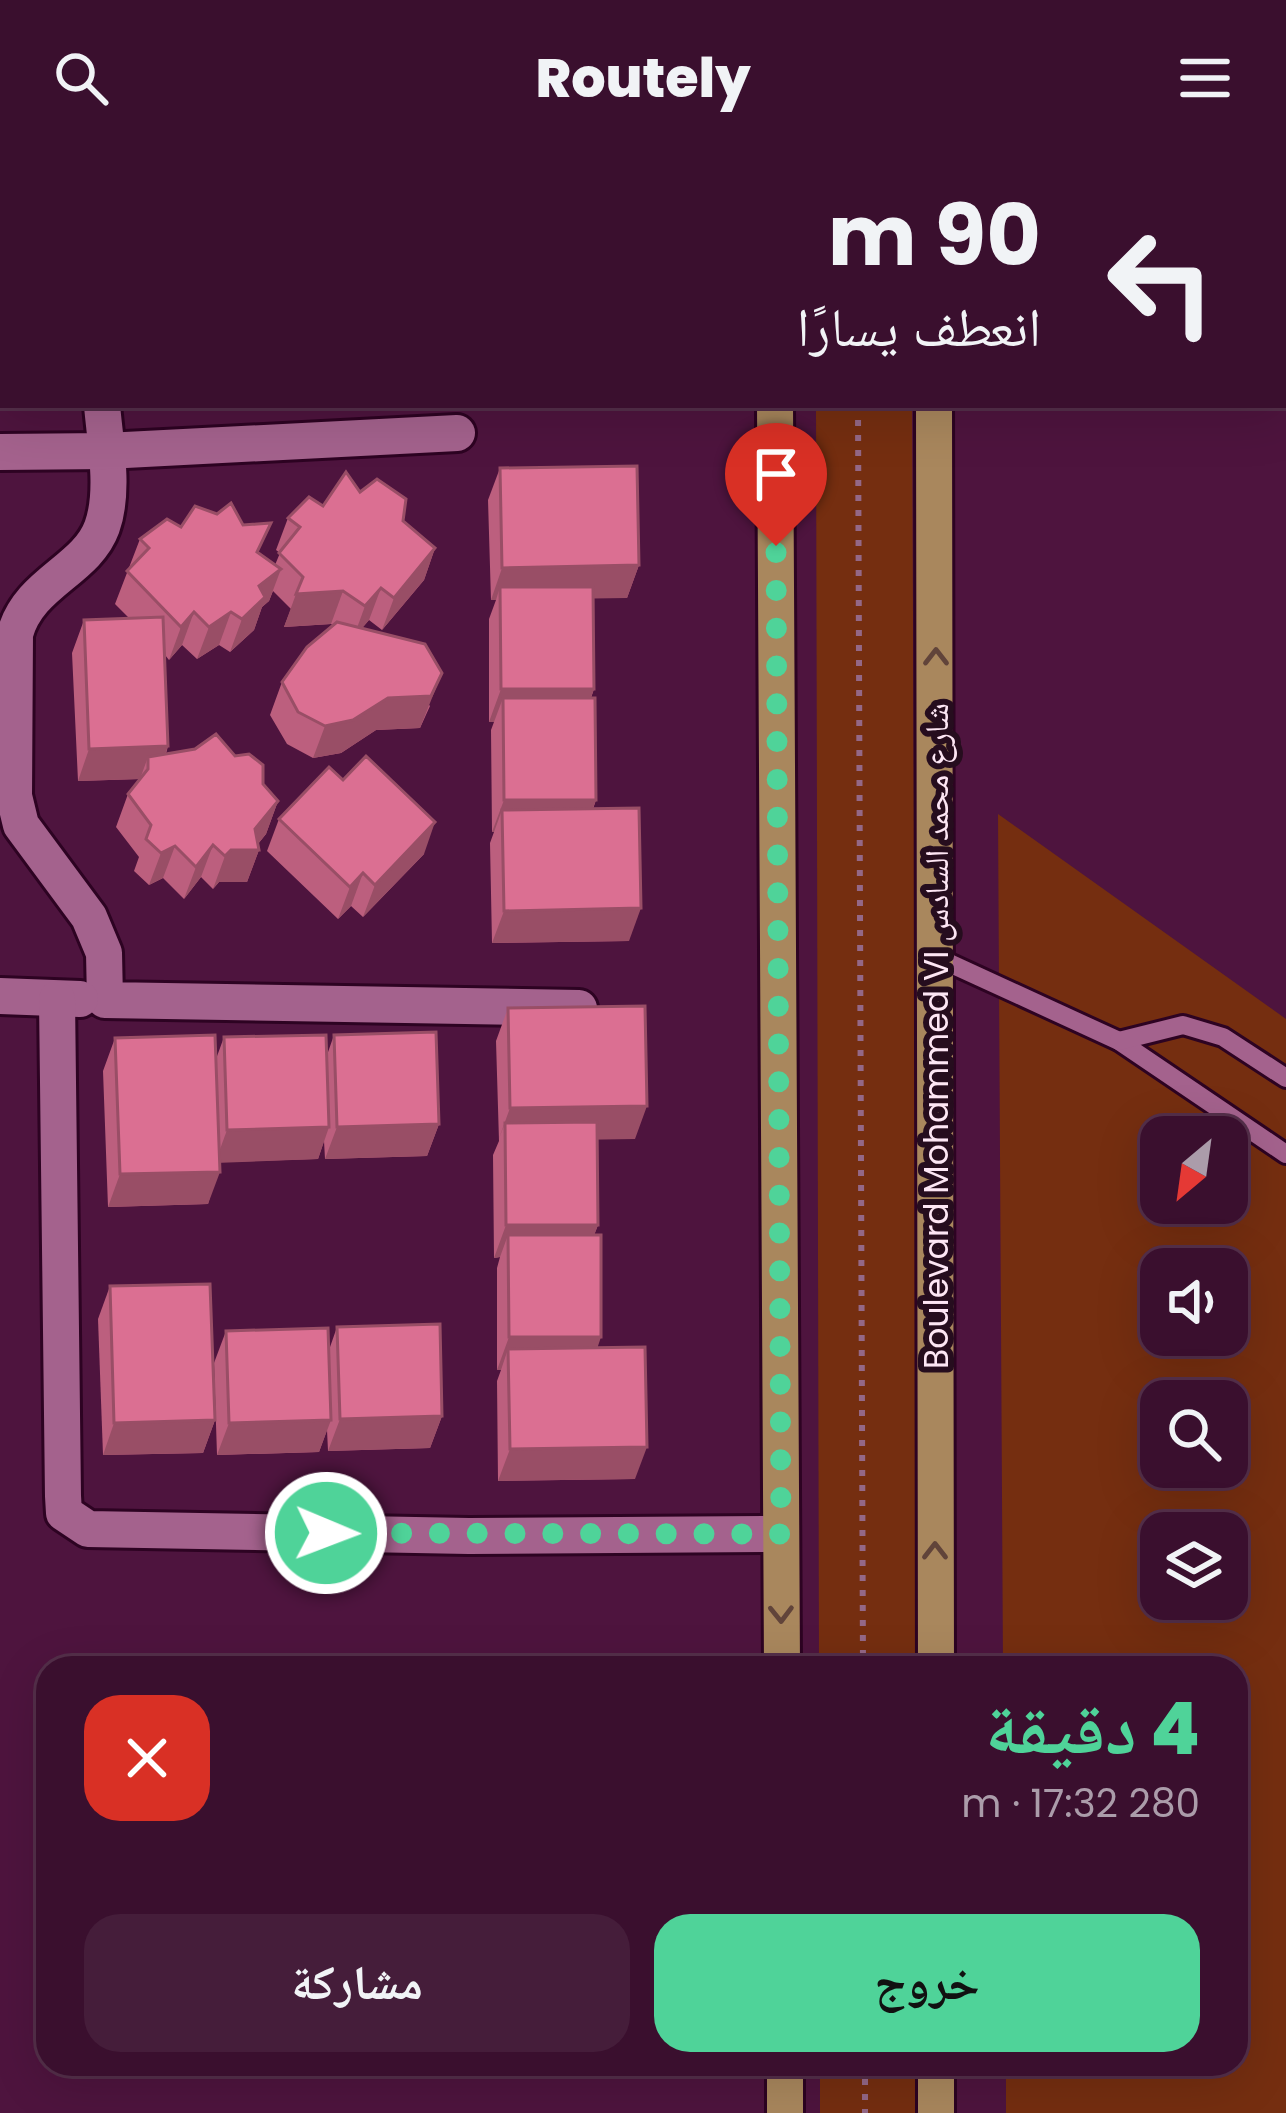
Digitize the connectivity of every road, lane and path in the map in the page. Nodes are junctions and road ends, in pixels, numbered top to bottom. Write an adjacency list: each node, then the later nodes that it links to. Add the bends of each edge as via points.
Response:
1 (102, 408): 6 (street)
2 (775, 408): 16 (main road)
3 (858, 408): 18 (path)
4 (934, 408): 8 (main road, Boulevard Mohammed VI شارع محمد السادس, one-way to 4)
5 (457, 433): 6 (street)
6 (106, 451): 7 (street); 11 (street, via 102,527 20,613 14,796 21,826 89,917 104,952)
7 (0, 452)
8 (936, 957): 13 (lane); 19 (main road, Boulevard Mohammed VI شارع محمد السادس, one-way to 8)
9 (0, 996): 10 (street)
10 (57, 999): 11 (street); 16 (street, via 63,1496 74,1523 446,1536)
11 (105, 1000): 12 (street)
12 (579, 1008)
13 (1119, 1041): 14 (lane, via 1184,1025 1223,1037); 15 (lane)
14 (1286, 1078)
15 (1286, 1154)
16 (781, 1534): 17 (main road, one-way to 17)
17 (782, 1656)
18 (863, 1656)
19 (936, 1656)
20 (785, 2076): 23 (main road)
21 (865, 2076): 24 (path)
22 (936, 2076): 25 (main road)
23 (785, 2113)
24 (865, 2113)
25 (936, 2113)

